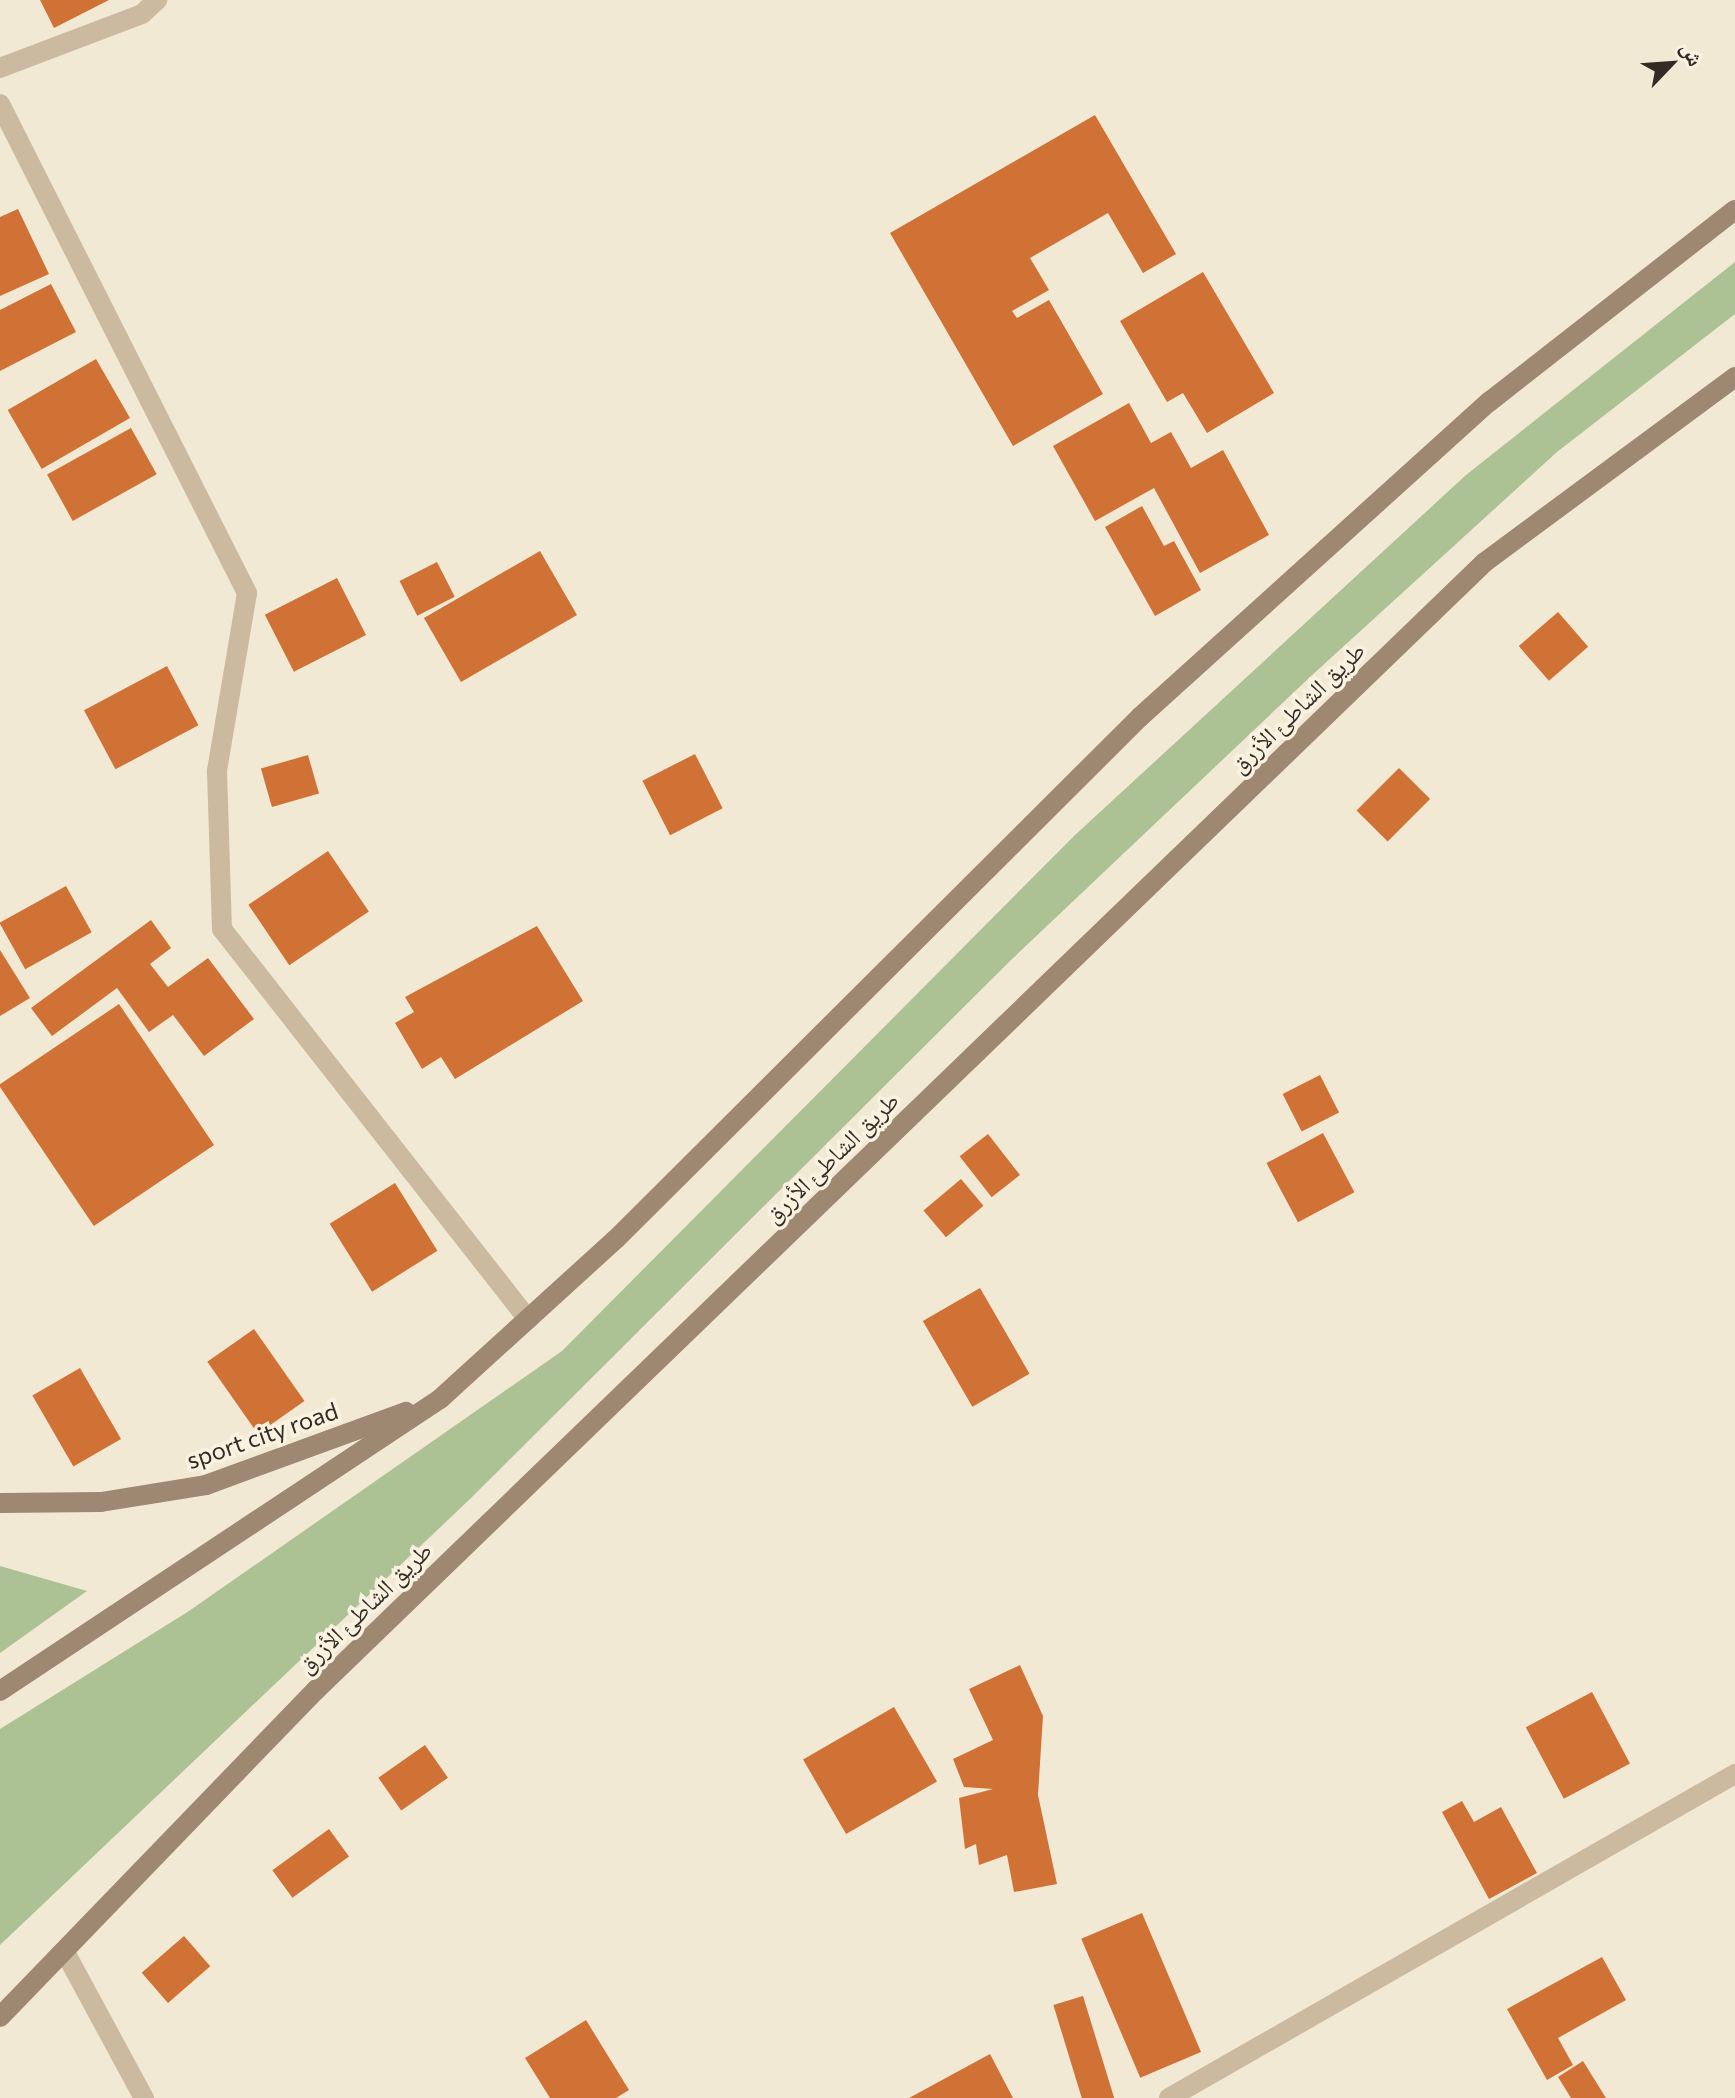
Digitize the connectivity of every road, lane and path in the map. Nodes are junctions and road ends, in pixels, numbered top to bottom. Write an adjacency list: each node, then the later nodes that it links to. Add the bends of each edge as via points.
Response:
1 (157, 0): 2 (street, via 142,14)
2 (0, 68)
3 (0, 104): 6 (street, via 247,593 217,771 222,929)
4 (1735, 210): 6 (main road, via 1489,402 1140,717)
5 (1735, 377): 11 (main road, طريق الشاطئ الأزرق, via 1485,562 316,1690)
6 (528, 1319): 7 (main road)
7 (440, 1399): 8 (main road, sport city road, via 206,1485 101,1502); 9 (main road)
8 (0, 1503)
9 (0, 1691)
10 (1735, 1774): 14 (street)
11 (66, 1954): 12 (main road, طريق الشاطئ الأزرق); 13 (street)
12 (0, 2017)
13 (144, 2098)
14 (1169, 2098)

